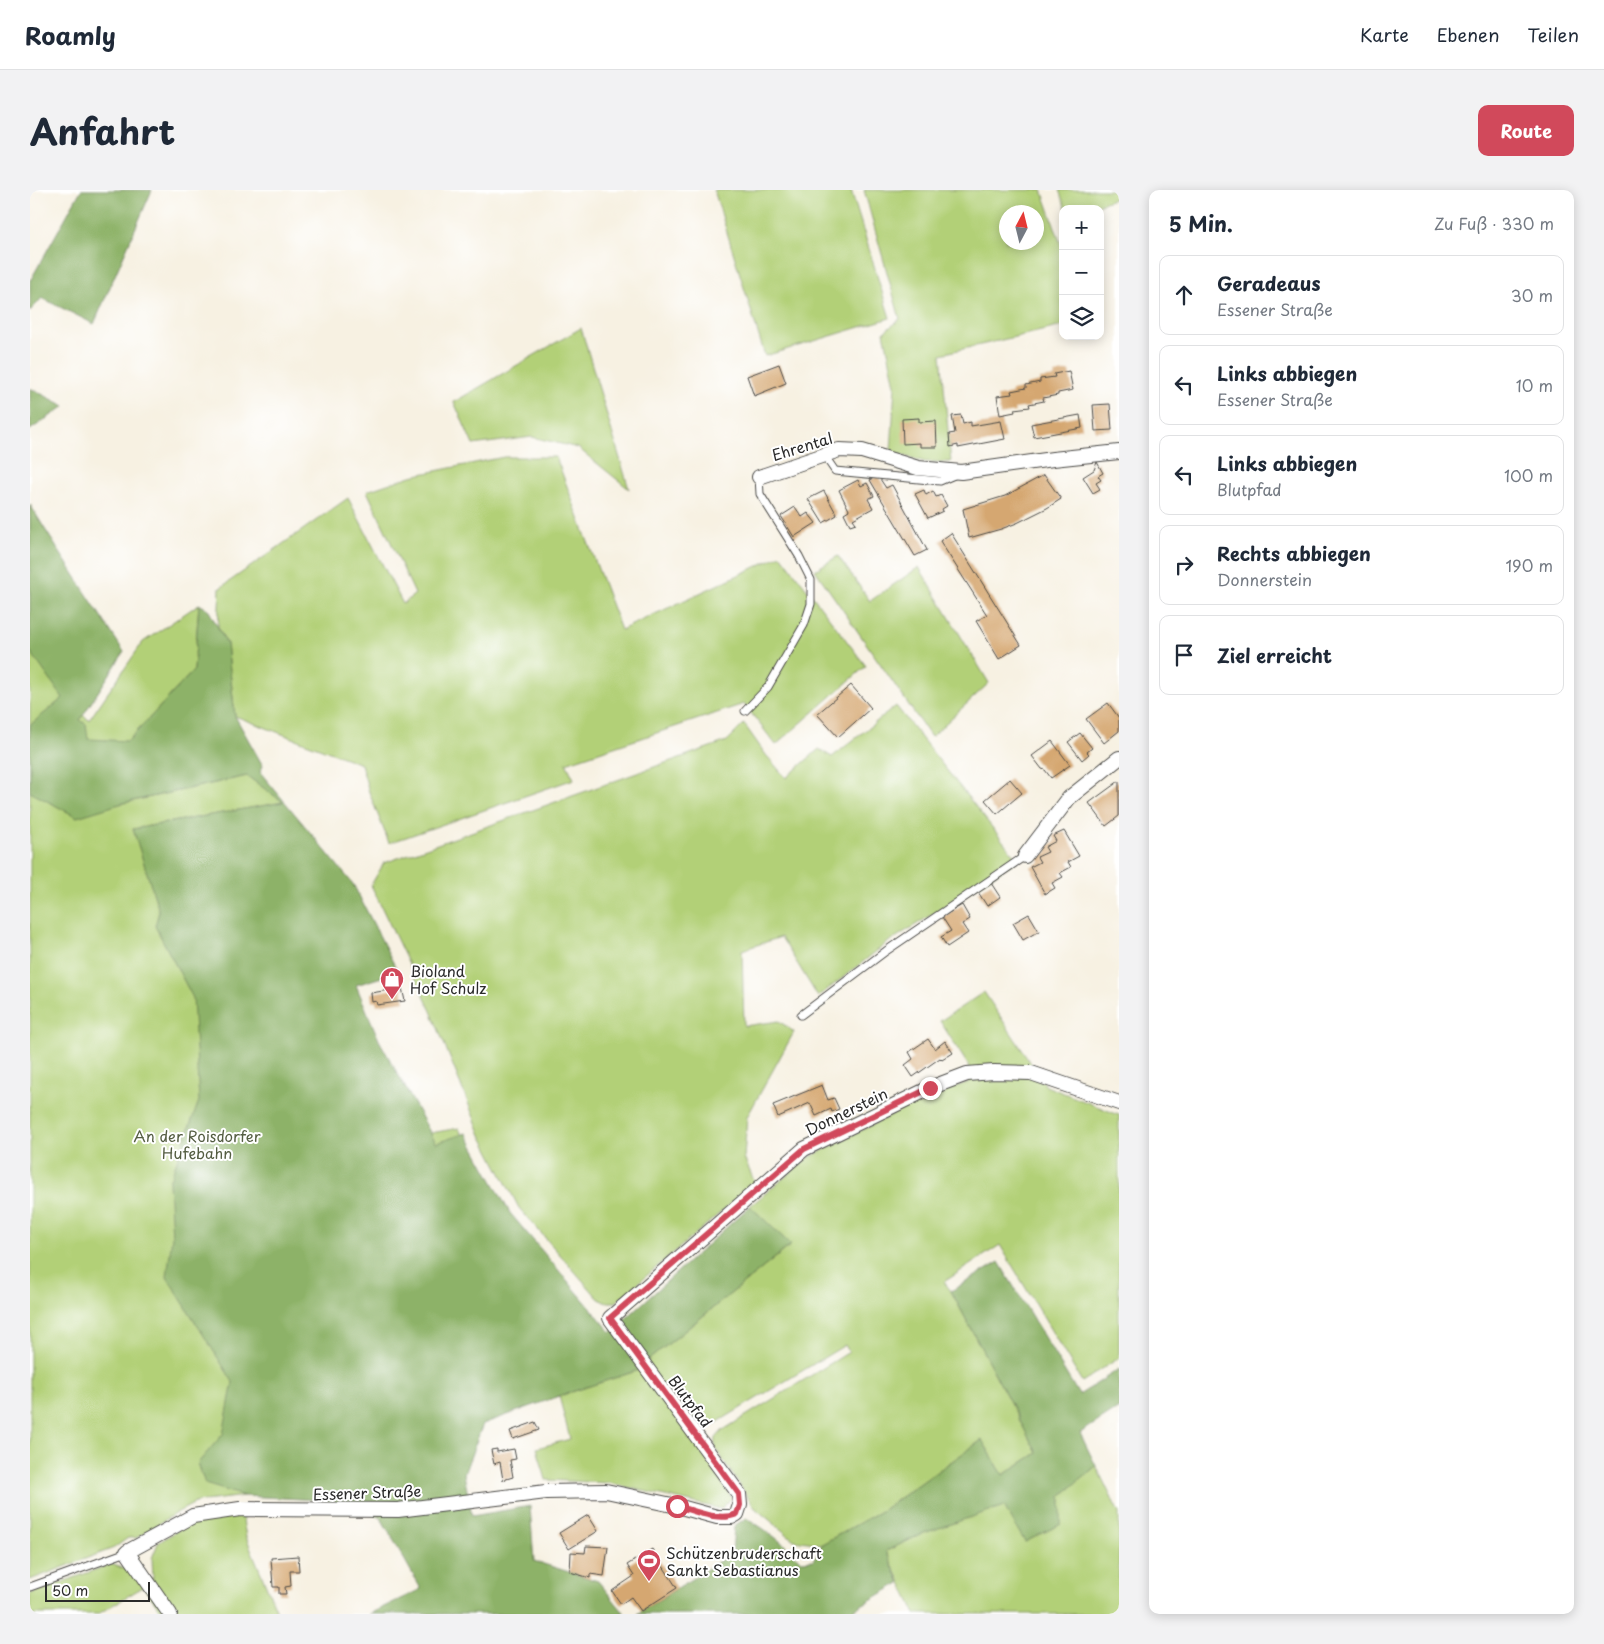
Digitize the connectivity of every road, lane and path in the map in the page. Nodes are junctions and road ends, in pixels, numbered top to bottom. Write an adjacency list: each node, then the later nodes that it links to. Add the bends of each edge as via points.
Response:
1 (1119, 452): 3 (street, Ehrental)
2 (824, 455): 3 (street, Ehrental, via 838,450 862,451 918,468); 3 (lane, via 835,471 940,480); 4 (street, Ehrental)
3 (961, 472)
4 (758, 477): 5 (lane, Ehrental, via 760,494 811,580 811,604 804,624 768,686)
5 (745, 711)
6 (1119, 758): 7 (street, via 1069,798)
7 (1025, 856): 8 (lane, via 886,951)
8 (801, 1015)
9 (1119, 1103): 10 (street, Donnerstein, via 1031,1073 967,1074 930,1088 804,1149)
10 (610, 1318): 11 (street, Blutpfad, via 739,1494)
11 (740, 1505): 12 (street, Essener Straße, via 737,1514 717,1517 606,1491 572,1491 398,1510 240,1509 193,1516)
12 (127, 1552): 13 (lane, Essener Straße); 14 (street)
13 (30, 1587)
14 (170, 1614)

